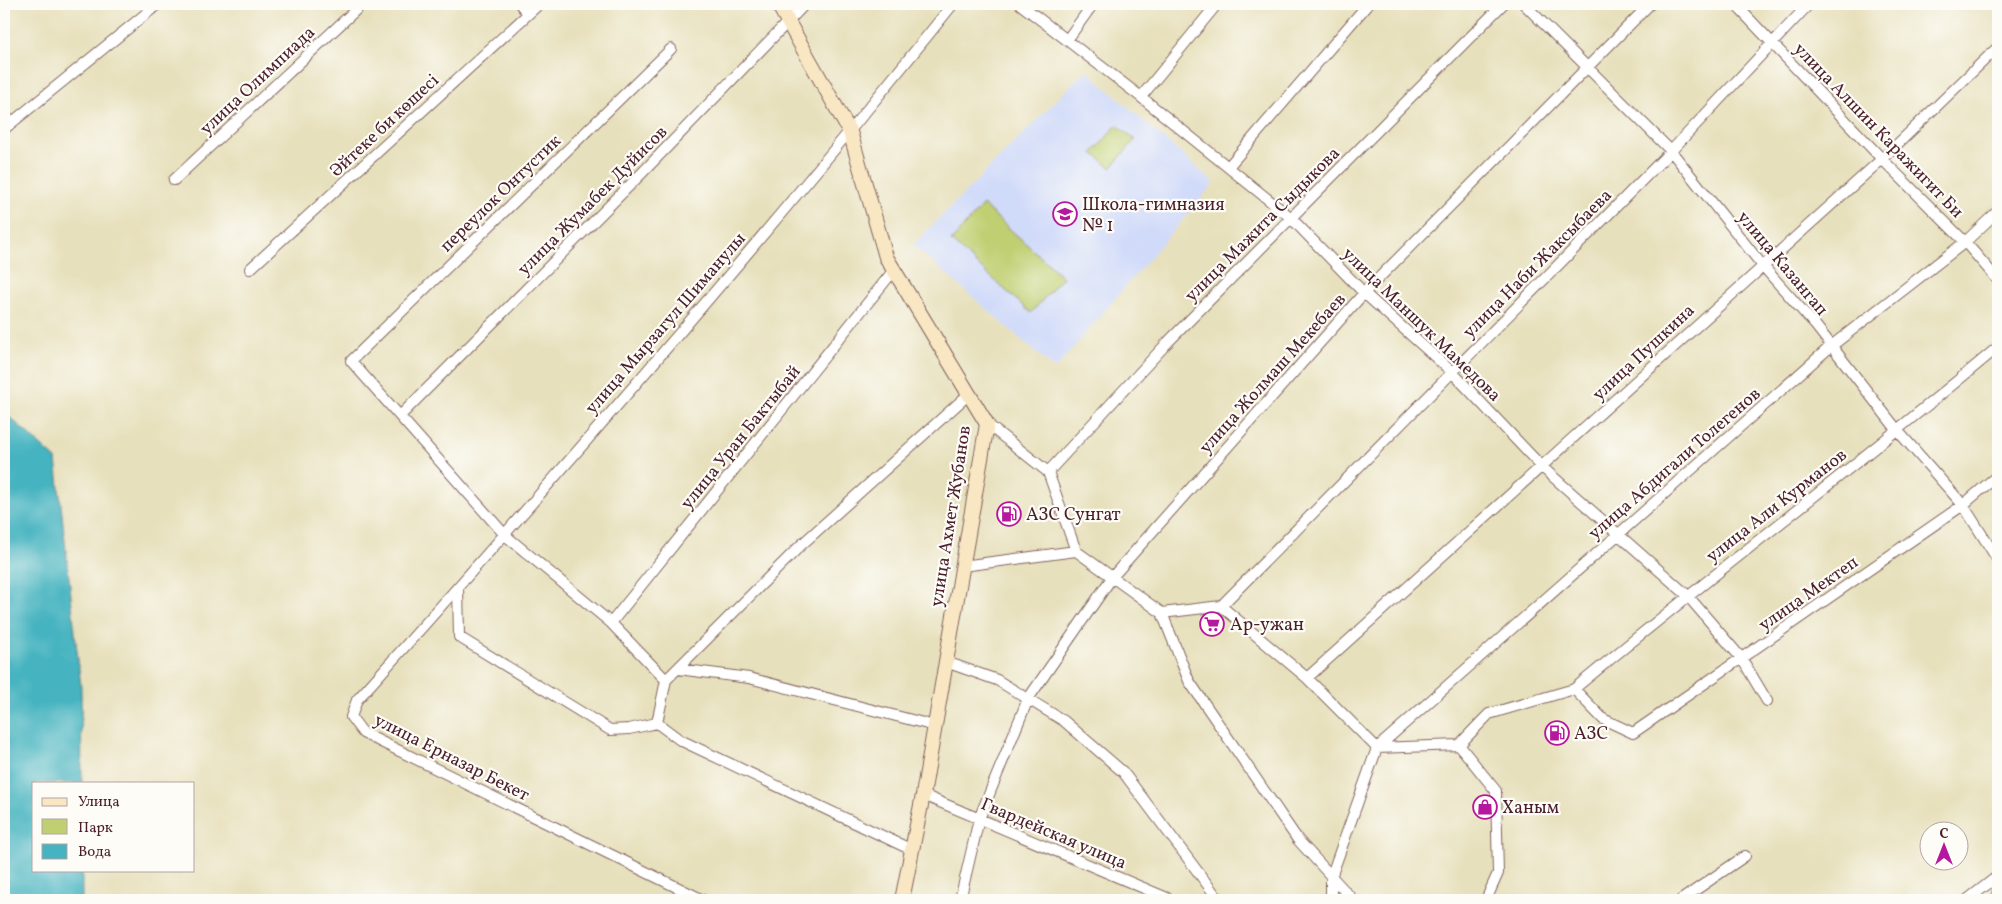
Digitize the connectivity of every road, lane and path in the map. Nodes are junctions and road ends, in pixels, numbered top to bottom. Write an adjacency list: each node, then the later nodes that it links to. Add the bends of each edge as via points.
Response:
1 (158, 4): 25 (street)
2 (362, 4): 30 (street, улица Олимпиада)
3 (520, 4): 17 (street)
4 (539, 4): 17 (street, Әйтеке би көшесі)
5 (778, 4): 18 (main road, улица Ахмет Жубанов)
6 (804, 4): 18 (street, улица Жумабек Дуйисов)
7 (953, 4): 26 (street, улица Мырзагул Шиманулы)
8 (1020, 4): 19 (street, улица Маншук Мамедова)
9 (1093, 4): 19 (street)
10 (1217, 4): 24 (street)
11 (1368, 4): 29 (street)
12 (1503, 4): 32 (street, улица Мажита Сыдыкова)
13 (1524, 4): 23 (street, улица Казангап)
14 (1650, 4): 23 (street, улица Жолмаш Мекебаев)
15 (1735, 4): 20 (street, улица Алшин Каражигит Би)
16 (1809, 4): 20 (street, улица Наби Жаксыбаева)
17 (528, 14): 35 (street, Әйтеке би көшесі)
18 (788, 21): 26 (main road, улица Ахмет Жубанов); 43 (street, улица Жумабек Дуйисов)
19 (1067, 40): 24 (street, улица Маншук Мамедова)
20 (1772, 43): 27 (street, улица Наби Жаксыбаева); 28 (street, улица Алшин Каражигит Би)
21 (1998, 47): 28 (street, улица Пушкина)
22 (671, 48): 43 (street, переулок Онтустик, via 351,361)
23 (1586, 66): 27 (street, улица Казангап); 38 (street, улица Жолмаш Мекебаев)
24 (1141, 97): 29 (street, улица Маншук Мамедова)
25 (4, 129)
26 (850, 132): 36 (main road, улица Ахмет Жубанов, via 886,257); 51 (street, улица Мырзагул Шиманулы)
27 (1671, 151): 34 (street, улица Казангап); 41 (street, улица Наби Жаксыбаева)
28 (1882, 159): 33 (street, улица Алшин Каражигит Би); 34 (street, улица Пушкина)
29 (1228, 167): 32 (street, улица Маншук Мамедова)
30 (174, 180)
31 (1998, 210): 33 (street, улица Абдигали Толегенов)
32 (1290, 217): 38 (street, улица Маншук Мамедова); 47 (street, улица Мажита Сыдыкова)
33 (1965, 242): 37 (street, улица Алшин Каражигит Би); 39 (street, улица Абдигали Толегенов)
34 (1762, 266): 39 (street, улица Казангап, via 1816,326); 46 (street, улица Пушкина)
35 (250, 269)
36 (894, 270): 42 (main road, улица Ахмет Жубанов); 60 (street, улица Уран Бактыбай)
37 (1998, 280)
38 (1364, 294): 41 (street, улица Маншук Мамедова); 55 (street, улица Жолмаш Мекебаев)
39 (1830, 347): 45 (street, улица Казангап); 50 (street, улица Абдигали Толегенов)
40 (1998, 347): 45 (street, улица Али Курманов)
41 (1452, 372): 46 (street, улица Маншук Мамедова); 58 (street, улица Наби Жаксыбаева)
42 (969, 394): 44 (main road, улица Ахмет Жубанов); 63 (street, via 800,546)
43 (400, 416): 51 (street)
44 (986, 424): 47 (street); 54 (main road, улица Ахмет Жубанов)
45 (1898, 431): 49 (street, улица Казангап); 57 (street, улица Али Курманов)
46 (1542, 467): 50 (street, улица Маншук Мамедова); 64 (street, улица Пушкина)
47 (1048, 472): 52 (street)
48 (1998, 474): 49 (street, улица Мектеп)
49 (1964, 505): 53 (street, улица Казангап); 61 (street, улица Мектеп)
50 (1619, 533): 57 (street, улица Маншук Мамедова); 72 (street, улица Абдигали Толегенов)
51 (505, 535): 56 (street, улица Ерназар Бекет); 60 (street)
52 (1076, 551): 54 (street); 55 (street)
53 (1998, 560)
54 (962, 566): 62 (main road, улица Ахмет Жубанов)
55 (1113, 576): 59 (street); 67 (street, улица Жолмаш Мекебаев)
56 (458, 587): 69 (street, via 459,637 610,730); 81 (street, улица Ерназар Бекет, via 356,700 351,717 363,733)
57 (1687, 596): 61 (street, улица Маншук Мамедова); 66 (street, улица Али Курманов)
58 (1221, 606): 59 (street); 64 (street)
59 (1162, 613): 78 (street, via 1189,681 1298,840)
60 (612, 624): 65 (street)
61 (1742, 659): 66 (street, улица Мектеп, via 1632,733 1603,718); 68 (street, улица Маншук Мамедова)
62 (946, 662): 67 (street, via 998,680); 70 (main road, улица Ахмет Жубанов)
63 (678, 669): 65 (street); 70 (street, via 749,678)
64 (1307, 678): 72 (street)
65 (666, 680): 69 (street)
66 (1574, 690): 71 (street, via 1489,714)
67 (1028, 699): 74 (street, улица Жолмаш Мекебаев); 84 (street, via 1064,721 1124,772)
68 (1767, 701)
69 (658, 723): 75 (street, via 680,740)
70 (935, 726): 73 (main road, улица Ахмет Жубанов)
71 (1459, 745): 72 (street); 87 (street, via 1496,791 1498,873)
72 (1377, 748): 78 (street)
73 (923, 795): 74 (street, Гвардейская улица); 75 (main road, улица Ахмет Жубанов)
74 (979, 819): 82 (street, улица Жолмаш Мекебаев); 83 (street, Гвардейская улица)
75 (912, 850): 80 (main road, улица Ахмет Жубанов)
76 (1745, 856): 88 (street)
77 (1998, 876): 89 (street)
78 (1331, 877): 85 (street); 86 (street)
79 (1998, 891): 90 (street)
80 (906, 899)
81 (703, 900)
82 (960, 900)
83 (1172, 900)
84 (1219, 900)
85 (1331, 900)
86 (1353, 900)
87 (1486, 900)
88 (1681, 900)
89 (1967, 900)
90 (1996, 900)

